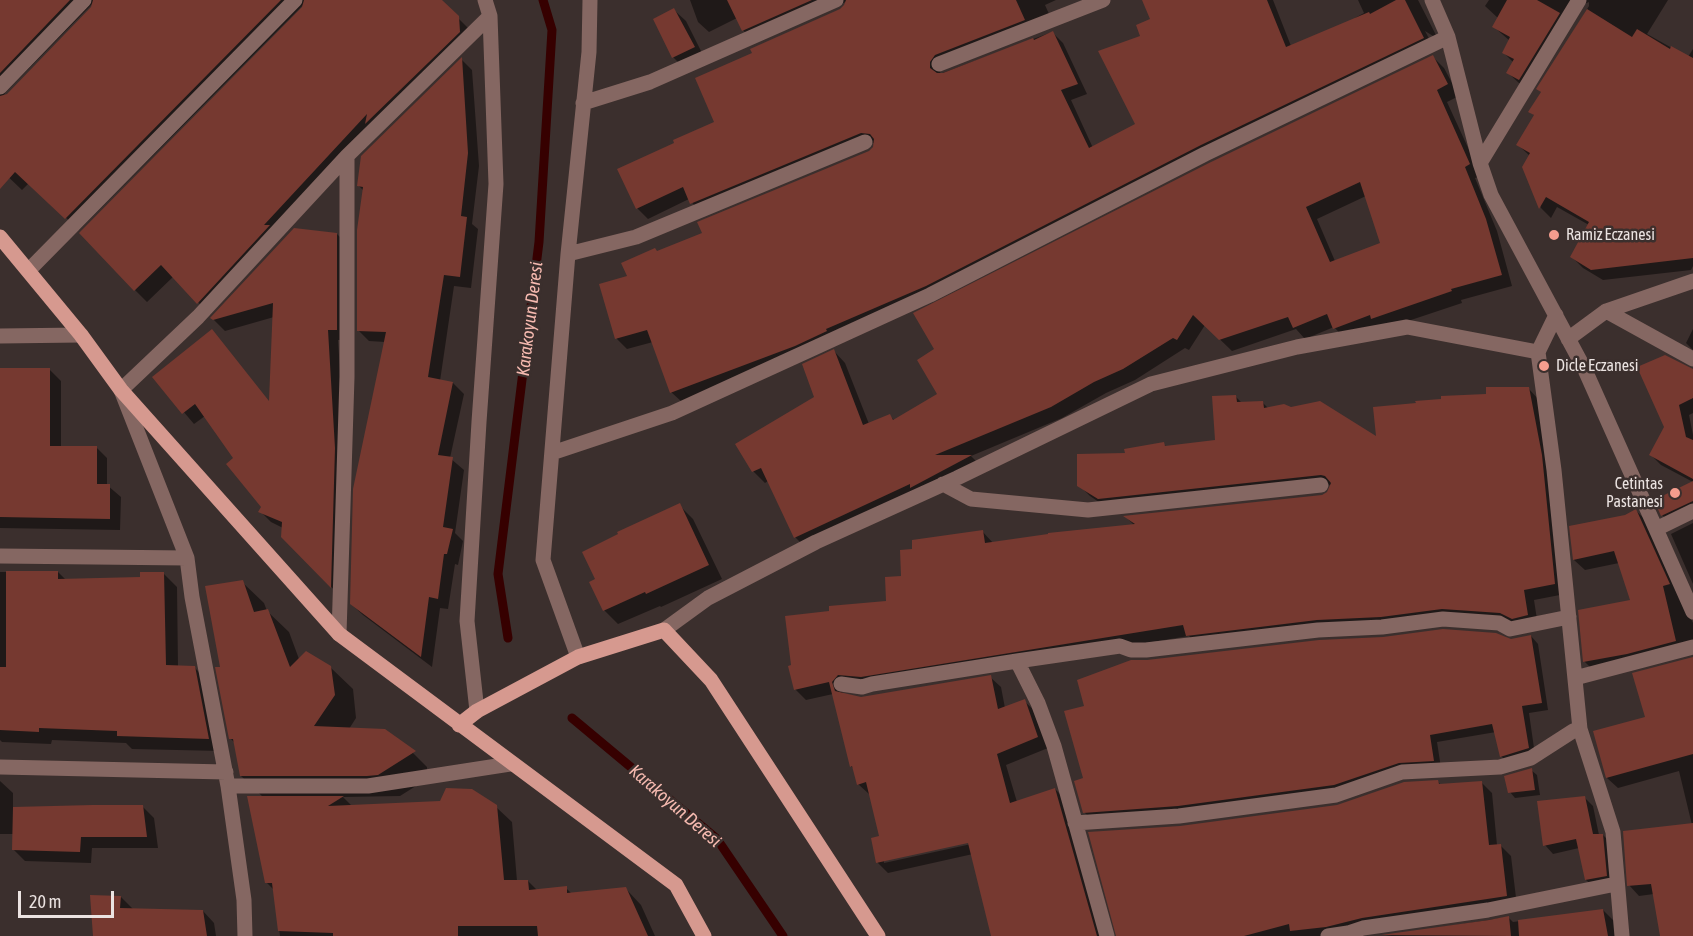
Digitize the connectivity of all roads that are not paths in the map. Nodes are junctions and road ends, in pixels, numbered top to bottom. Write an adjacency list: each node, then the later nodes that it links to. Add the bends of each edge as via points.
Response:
1 (84, 0): 12 (street)
2 (295, 0): 19 (street)
3 (485, 0): 9 (street)
4 (590, 0): 13 (street)
5 (836, 0): 13 (street, via 650,82)
6 (1103, 0): 11 (street)
7 (1579, 0): 16 (street)
8 (1434, 2): 10 (street)
9 (490, 16): 15 (street); 45 (street, via 496,184 467,621)
10 (1448, 37): 16 (street); 29 (street, via 1205,154 930,295 672,413)
11 (939, 64)
12 (0, 87)
13 (584, 103): 18 (street)
14 (865, 142): 18 (street, via 636,237)
15 (347, 156): 28 (street, via 198,317); 39 (street, via 348,377)
16 (1480, 163): 22 (street, via 1491,195)
17 (0, 237): 19 (main road)
18 (568, 254): 29 (street)
19 (29, 270): 23 (main road)
20 (1693, 281): 21 (street)
21 (1606, 311): 25 (street); 27 (street)
22 (1556, 315): 25 (street); 26 (street)
23 (81, 335): 24 (street); 28 (main road)
24 (0, 336)
25 (1568, 339): 33 (street)
26 (1538, 352): 30 (street, via 1407,327 1297,347 1151,384); 37 (street)
27 (1693, 359)
28 (121, 390): 35 (street); 39 (main road)
29 (552, 453): 41 (street, via 543,560)
30 (943, 484): 31 (street, via 971,499 1088,510); 38 (street, via 816,542 708,598)
31 (1321, 485)
32 (1693, 511): 33 (street)
33 (1656, 529): 36 (street)
34 (0, 556): 35 (street)
35 (187, 558): 50 (street)
36 (1693, 612)
37 (1569, 617): 42 (street, via 1510,629 1499,623 1443,619 1146,650 1120,646); 43 (street)
38 (664, 630): 41 (main road); 55 (main road, via 711,680)
39 (339, 634): 46 (main road)
40 (1693, 647): 43 (street)
41 (578, 657): 45 (main road)
42 (1017, 661): 44 (street, via 862,687); 51 (street, via 1054,746)
43 (1575, 678): 47 (street)
44 (841, 684)
45 (477, 711): 46 (main road)
46 (459, 725): 48 (main road)
47 (1580, 729): 51 (street, via 1532,758 1500,767 1402,772 1335,795 1179,816); 52 (street, via 1613,832)
48 (510, 764): 50 (street, via 368,786); 54 (main road, via 676,885)
49 (0, 767): 50 (street)
50 (227, 779): 53 (street, via 244,900)
51 (1075, 823): 56 (street)
52 (1616, 884): 57 (street); 58 (street)
53 (245, 936)
54 (704, 936)
55 (878, 936)
56 (1107, 936)
57 (1328, 936)
58 (1622, 936)

